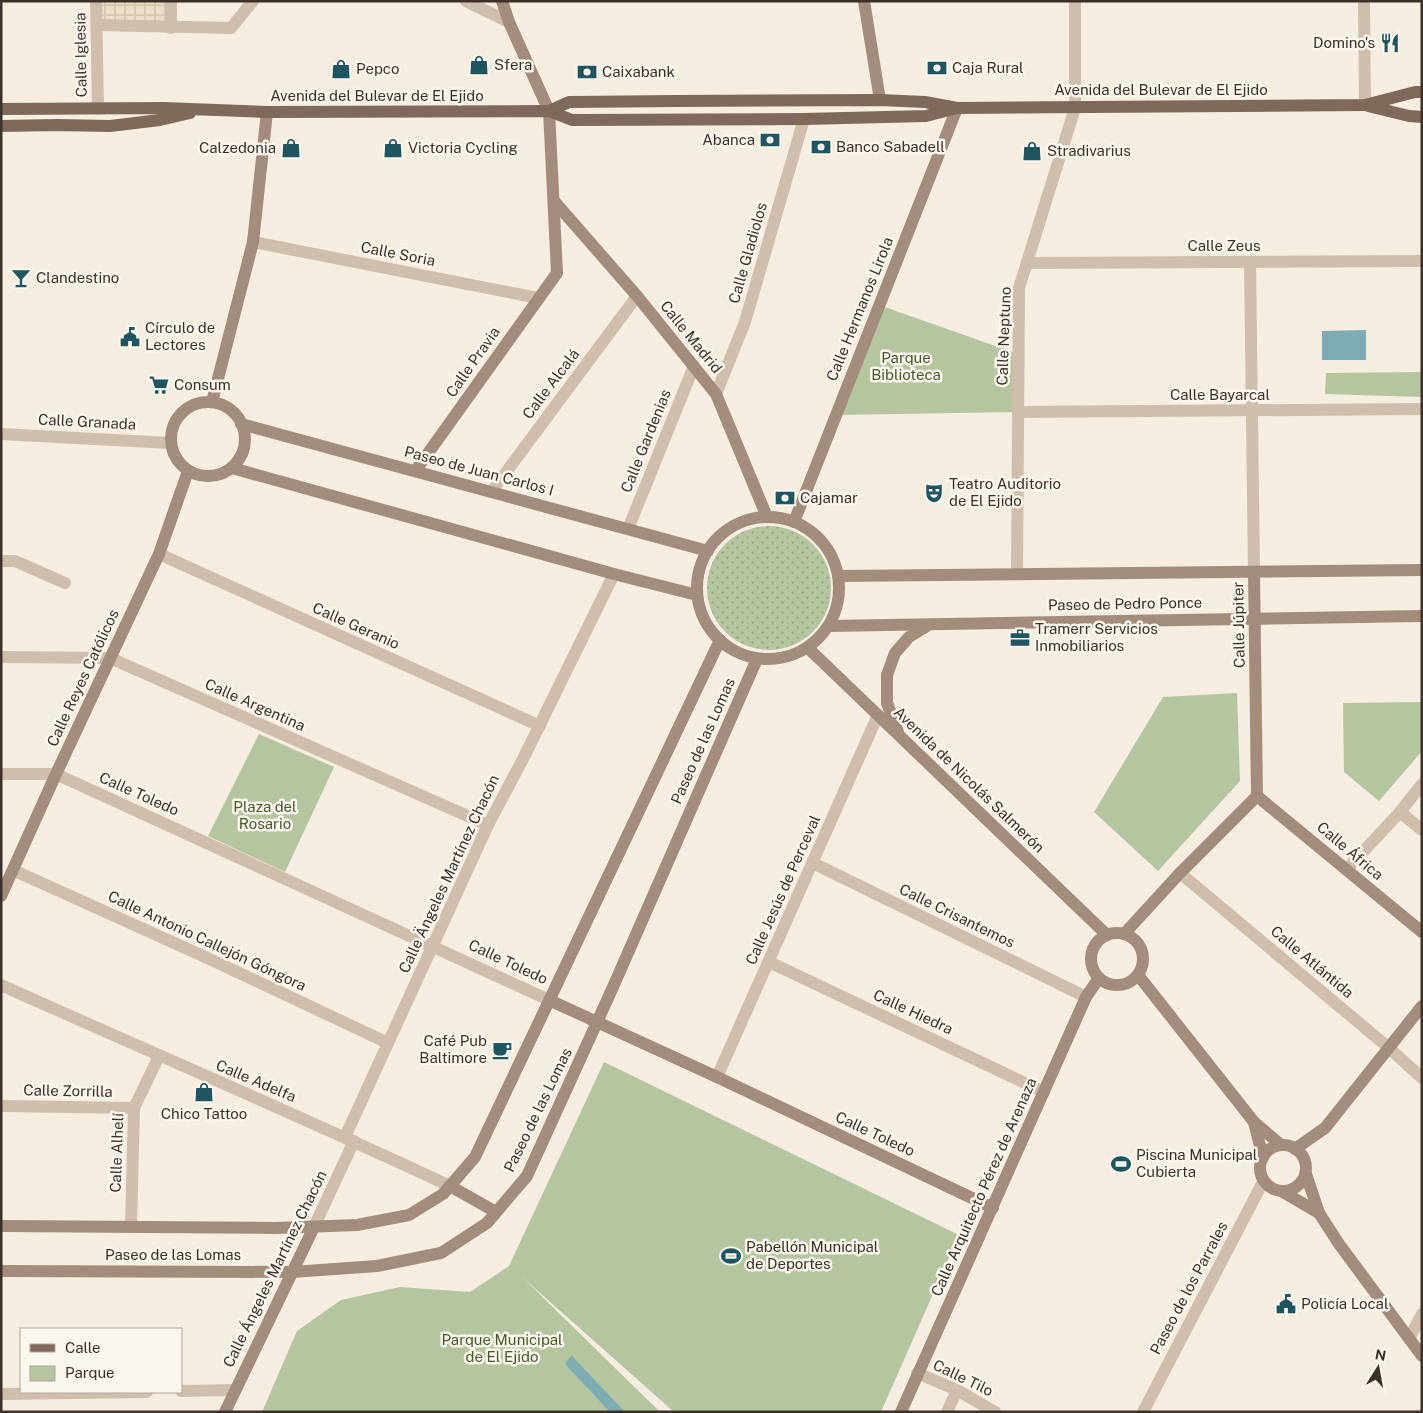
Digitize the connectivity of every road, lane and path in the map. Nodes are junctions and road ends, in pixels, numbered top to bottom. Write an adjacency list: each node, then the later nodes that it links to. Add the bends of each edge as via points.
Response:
1 (96, 1): 10 (street, Calle Iglesia)
2 (172, 1): 11 (street)
3 (253, 1): 11 (street, via 231,28)
4 (466, 1): 9 (street)
5 (502, 1): 9 (street)
6 (864, 1): 13 (street)
7 (1074, 1): 16 (street, Calle Neptuno)
8 (1364, 1): 14 (street)
9 (509, 22): 20 (street)
10 (97, 25): 11 (street); 18 (street, Calle Iglesia)
11 (171, 28)
12 (1422, 92): 14 (main road, Avenida del Bulevar de El Ejido)
13 (880, 100): 15 (main road, Avenida del Bulevar de El Ejido, via 924,102); 20 (main road, Avenida del Bulevar de El Ejido, via 569,102); 23 (main road, Avenida del Bulevar de El Ejido)
14 (1365, 105): 16 (main road, Avenida del Bulevar de El Ejido); 22 (main road, Avenida del Bulevar de El Ejido)
15 (957, 108): 16 (main road, Avenida del Bulevar de El Ejido); 23 (main road, Avenida del Bulevar de El Ejido, via 926,116); 48 (street, Calle Hermanos Lirola)
16 (1075, 108): 31 (street, Calle Neptuno)
17 (1, 109): 18 (main road, Avenida del Bulevar de El Ejido)
18 (98, 109): 19 (main road, Avenida del Bulevar de El Ejido); 25 (main road, Avenida del Bulevar de El Ejido)
19 (206, 110): 21 (main road, Avenida del Bulevar de El Ejido); 25 (main road, Avenida del Bulevar de El Ejido, via 110,126)
20 (549, 111): 21 (main road, Avenida del Bulevar de El Ejido); 24 (main road, Avenida del Bulevar de El Ejido, via 572,120); 27 (street)
21 (267, 112): 28 (street)
22 (1422, 117)
23 (826, 118): 24 (main road, Avenida del Bulevar de El Ejido)
24 (804, 119): 35 (street, Calle Gladiolos, via 745,322)
25 (37, 125): 26 (main road, Avenida del Bulevar de El Ejido)
26 (1, 126)
27 (554, 201): 32 (street, Calle Madrid); 33 (street, Calle Pravia, via 557,273)
28 (253, 242): 33 (street, Calle Soria); 36 (street)
29 (1422, 261): 30 (street, Calle Zeus)
30 (1250, 262): 31 (street, Calle Zeus); 38 (street, Calle Júpiter)
31 (1027, 263): 39 (street, Calle Neptuno, via 1019,288)
32 (637, 296): 34 (street, Calle Madrid); 46 (street, Calle Alcalá)
33 (538, 298): 44 (street, Calle Pravia)
34 (694, 366): 35 (street, Calle Madrid); 49 (street, Calle Gardenias)
35 (716, 394): 47 (street, Calle Madrid)
36 (212, 402): 40 (street, via 224,406); 42 (street, via 201,402 182,413 173,426)
37 (1422, 409): 38 (street, Calle Bayarcal)
38 (1252, 411): 39 (street, Calle Bayarcal); 54 (street, Calle Júpiter)
39 (1018, 412): 56 (street, Calle Neptuno)
40 (241, 424): 43 (street, via 245,435 244,447); 44 (street, Paseo de Juan Carlos I)
41 (1, 434): 42 (street, Calle Granada)
42 (170, 443): 45 (street, via 173,454)
43 (232, 468): 45 (street, via 210,476); 55 (street)
44 (416, 470): 46 (street, Paseo de Juan Carlos I)
45 (188, 471): 51 (street, Calle Reyes Católicos)
46 (492, 491): 49 (street, Paseo de Juan Carlos I)
47 (767, 517): 48 (street); 50 (street, via 744,522 723,533)
48 (794, 522): 57 (street, via 815,534 830,553)
49 (628, 528): 50 (street, Paseo de Juan Carlos I)
50 (708, 551): 59 (street, via 699,572)
51 (159, 554): 67 (street, Calle Reyes Católicos); 70 (street, Calle Geranio)
52 (1, 561): 58 (street, via 16,561)
53 (1422, 570): 54 (street, Paseo de Pedro Ponce)
54 (1254, 572): 56 (street, Paseo de Pedro Ponce); 61 (street, Calle Júpiter)
55 (614, 574): 59 (street); 70 (street, Calle Ängeles Martínez Chacón)
56 (1018, 574): 57 (street, Paseo de Pedro Ponce)
57 (839, 576): 63 (street, via 840,594)
58 (65, 583)
59 (697, 595): 64 (street, via 708,627)
60 (1422, 616): 61 (street, Paseo de Pedro Ponce)
61 (1255, 618): 62 (street, Paseo de Pedro Ponce); 75 (street, Calle Júpiter)
62 (929, 624): 63 (street, Paseo de Pedro Ponce); 71 (street, via 909,637 896,653 887,675 887,702)
63 (829, 626): 65 (street)
64 (720, 640): 68 (street, via 737,652); 93 (street, Paseo de las Lomas)
65 (808, 648): 68 (street, via 792,656); 69 (street, Avenida de Nicolás Salmerón)
66 (1, 657): 67 (street, Calle Argentina)
67 (110, 658): 73 (street, Calle Reyes Católicos); 77 (street, Calle Argentina)
68 (758, 659): 95 (street, Paseo de las Lomas)
69 (878, 715): 71 (street, Avenida de Nicolás Salmerón); 79 (street, Calle Jesús de Perceval)
70 (540, 726): 77 (street, Calle Ängeles Martínez Chacón)
71 (899, 735): 86 (street, Avenida de Nicolás Salmerón)
72 (1, 774): 73 (street, Calle Toledo)
73 (56, 774): 81 (street, Calle Reyes Católicos); 87 (street, Calle Toledo)
74 (1422, 784): 76 (street)
75 (1257, 796): 80 (street, Calle África); 82 (street)
76 (1400, 812): 78 (street); 80 (street)
77 (488, 825): 87 (street, Calle Ängeles Martínez Chacón)
78 (1422, 830)
79 (813, 863): 88 (street, Calle Jesús de Perceval); 92 (street, Calle Crisantemos)
80 (1347, 869): 84 (street, Calle África)
81 (13, 870): 83 (street, Calle Reyes Católicos); 96 (street, Calle Antonio Callejón Góngora)
82 (1180, 873): 85 (street); 97 (street, Calle Atlántida)
83 (1, 896)
84 (1422, 932)
85 (1124, 934): 86 (street); 89 (street, via 1132,938 1142,951 1142,968)
86 (1107, 935): 90 (street, via 1094,947 1092,955 1091,964)
87 (433, 946): 93 (street, Calle Toledo); 96 (street, Calle Ängeles Martínez Chacón)
88 (769, 962): 99 (street, Calle Jesús de Perceval); 101 (street, Calle Hiedra)
89 (1138, 976): 90 (street, via 1123,985 1106,983); 104 (street)
90 (1099, 978): 92 (street, Calle Arquitecto Pérez de Arenaza)
91 (1, 984): 98 (street, Calle Adelfa)
92 (1086, 997): 101 (street, Calle Arquitecto Pérez de Arenaza)
93 (549, 1000): 95 (street, Calle Toledo); 111 (street, Paseo de las Lomas, via 475,1157)
94 (1422, 1006): 97 (street)
95 (597, 1021): 99 (street, Calle Toledo); 114 (street, Paseo de las Lomas, via 526,1176)
96 (388, 1043): 105 (street, Calle Ängeles Martínez Chacón)
97 (1389, 1048): 100 (street, Calle Atlántida); 107 (street, via 1325,1128)
98 (159, 1056): 103 (street, Calle Alhelí); 105 (street, Calle Adelfa)
99 (717, 1076): 113 (street, Calle Toledo)
100 (1422, 1078)
101 (1044, 1092): 113 (street, Calle Arquitecto Pérez de Arenaza)
102 (1, 1106): 103 (street, Calle Zorrilla)
103 (134, 1108): 117 (street, Calle Alhelí)
104 (1254, 1122): 106 (street); 108 (street)
105 (349, 1139): 111 (street, Calle Adelfa); 118 (street, Calle Ángeles Martínez Chacón)
106 (1281, 1146): 107 (street); 108 (street, via 1274,1147)
107 (1295, 1148): 109 (street, via 1305,1160)
108 (1263, 1158): 110 (street, via 1260,1165)
109 (1306, 1174): 112 (street, via 1298,1187); 115 (street)
110 (1264, 1180): 112 (street, via 1268,1186); 134 (street, Paseo de los Parrales)
111 (450, 1186): 114 (street, Calle Adelfa); 118 (street, Paseo de las Lomas, via 409,1215 357,1225)
112 (1283, 1192): 115 (street)
113 (993, 1208): 124 (street, Calle Arquitecto Pérez de Arenaza)
114 (496, 1212): 120 (street, Paseo de las Lomas, via 487,1223 441,1253 377,1266)
115 (1319, 1213): 122 (street)
116 (1, 1226): 117 (street, Paseo de las Lomas)
117 (131, 1226): 118 (street, Paseo de las Lomas)
118 (314, 1227): 120 (street, Calle Ángeles Martínez Chacón)
119 (1, 1271): 120 (street, Paseo de las Lomas)
120 (292, 1272): 125 (street, Calle Ángeles Martínez Chacón)
121 (1422, 1314): 122 (street)
122 (1409, 1339): 123 (street)
123 (1422, 1356)
124 (917, 1373): 126 (street, Calle Tilo); 131 (street, Calle Arquitecto Pérez de Arenaza)
125 (235, 1390): 127 (street); 130 (street, Calle Ángeles Martínez Chacón)
126 (957, 1390): 132 (street); 133 (street, Calle Tilo)
127 (182, 1391)
128 (74, 1393): 129 (street)
129 (1, 1394)
130 (225, 1412)
131 (901, 1412)
132 (947, 1412)
133 (995, 1412)
134 (1143, 1412)

